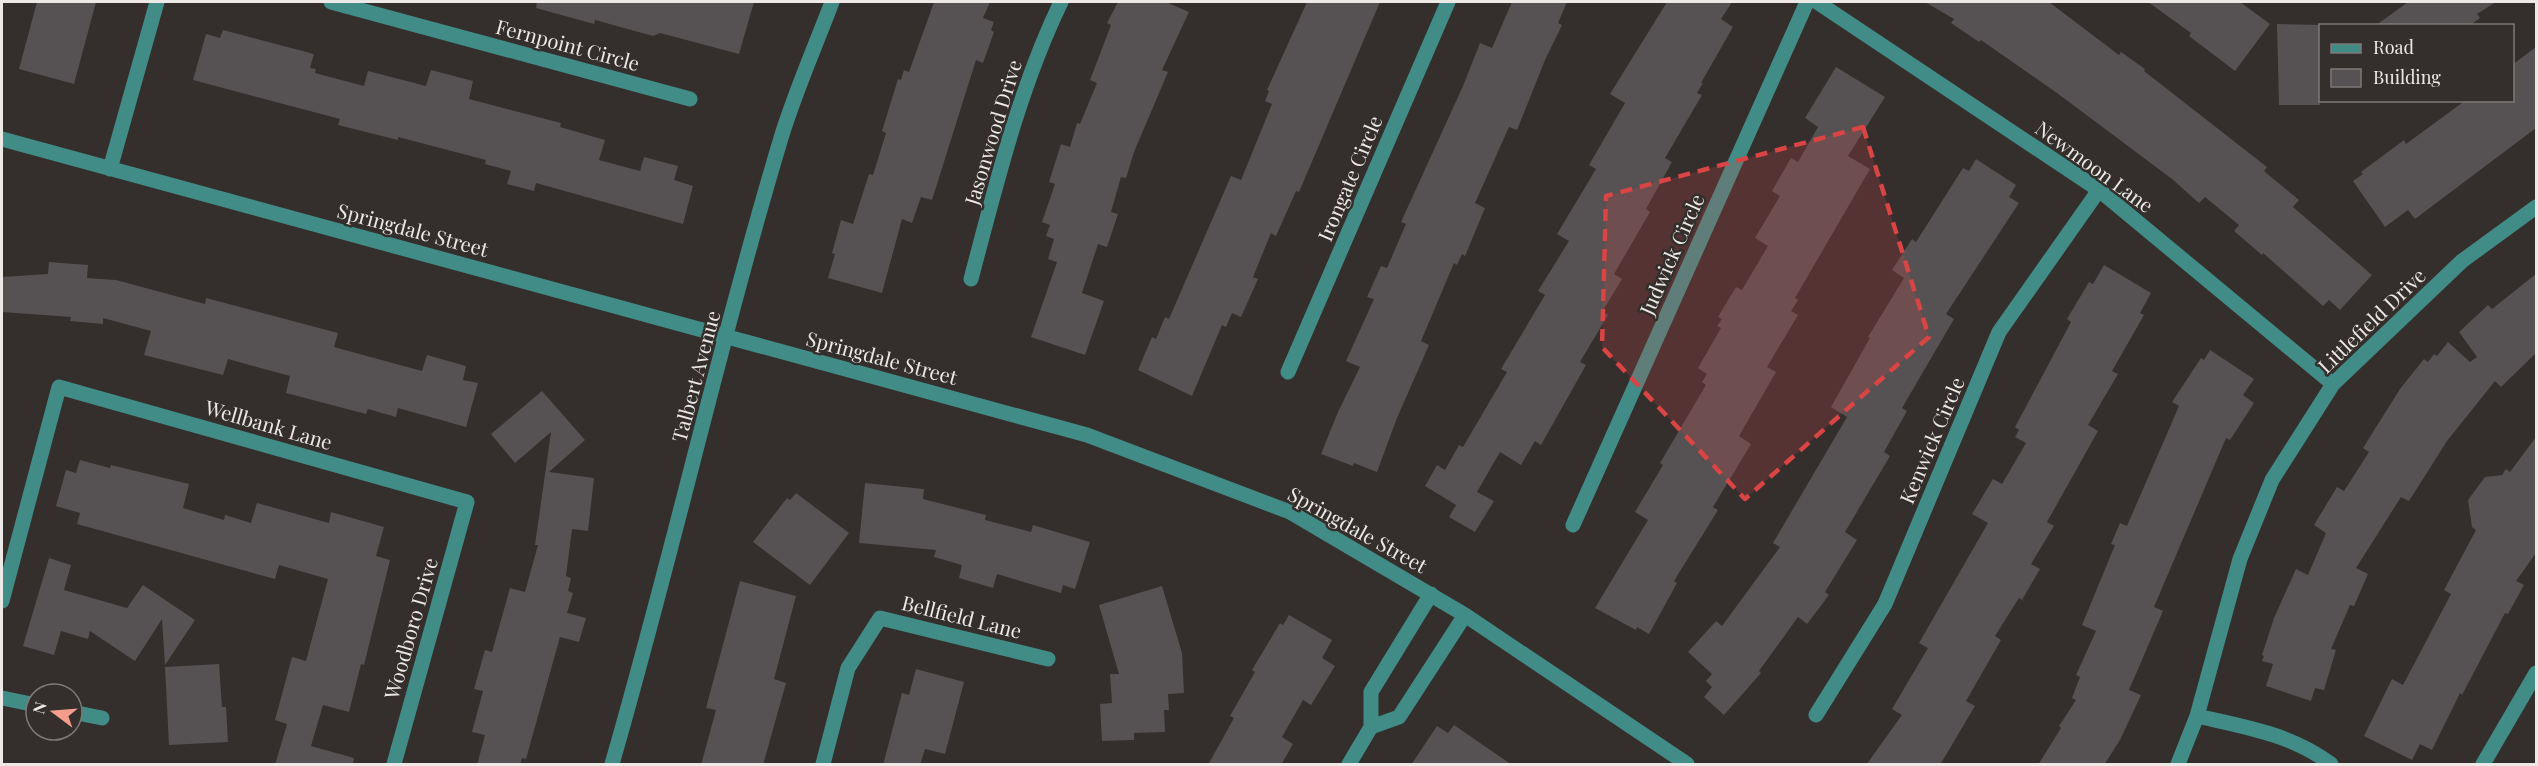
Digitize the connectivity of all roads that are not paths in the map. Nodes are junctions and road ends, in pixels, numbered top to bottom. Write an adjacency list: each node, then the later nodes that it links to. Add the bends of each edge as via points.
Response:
1 (157, 2): 10 (street)
2 (331, 2): 8 (street, Fernpoint Circle)
3 (832, 2): 14 (street, Talbert Avenue, via 782,135)
4 (1061, 2): 13 (street, Jasonwood Drive, via 1046,33 1005,152)
5 (1448, 2): 15 (street, Irongate Circle)
6 (1807, 2): 18 (street, Judwick Circle)
7 (1817, 2): 11 (street, Newmoon Lane)
8 (690, 99)
9 (2, 139): 10 (street, Springdale Street)
10 (110, 169): 14 (street, Springdale Street)
11 (2099, 190): 16 (street, Newmoon Lane); 27 (street, Kenwick Circle, via 1999,332 1885,604)
12 (2536, 207): 16 (street, Littlefield Drive, via 2462,261)
13 (971, 279)
14 (727, 336): 19 (street, Springdale Street, via 1087,435 1290,512); 32 (street, Talbert Avenue, via 651,632)
15 (1288, 372)
16 (2333, 384): 28 (street, Littlefield Drive, via 2272,480 2256,519 2240,559)
17 (467, 502): 20 (street, Wellbank Lane, via 59,387); 31 (street, Woodboro Drive)
18 (1573, 525)
19 (1431, 594): 21 (street, Springdale Street); 30 (street, via 1371,692)
20 (2, 601)
21 (1465, 615): 30 (street, via 1399,717); 35 (street, Springdale Street)
22 (1048, 659): 33 (street, Bellfield Lane, via 880,618 849,668)
23 (2536, 672): 38 (street)
24 (2, 698): 25 (street)
25 (24, 703)
26 (84, 714): 29 (street)
27 (1816, 715)
28 (2197, 716): 36 (street, Littlefield Drive); 37 (street, via 2269,733 2311,749)
29 (102, 718)
30 (1371, 727): 34 (street)
31 (394, 765)
32 (612, 765)
33 (823, 765)
34 (1349, 765)
35 (1687, 765)
36 (2178, 765)
37 (2331, 765)
38 (2483, 765)

